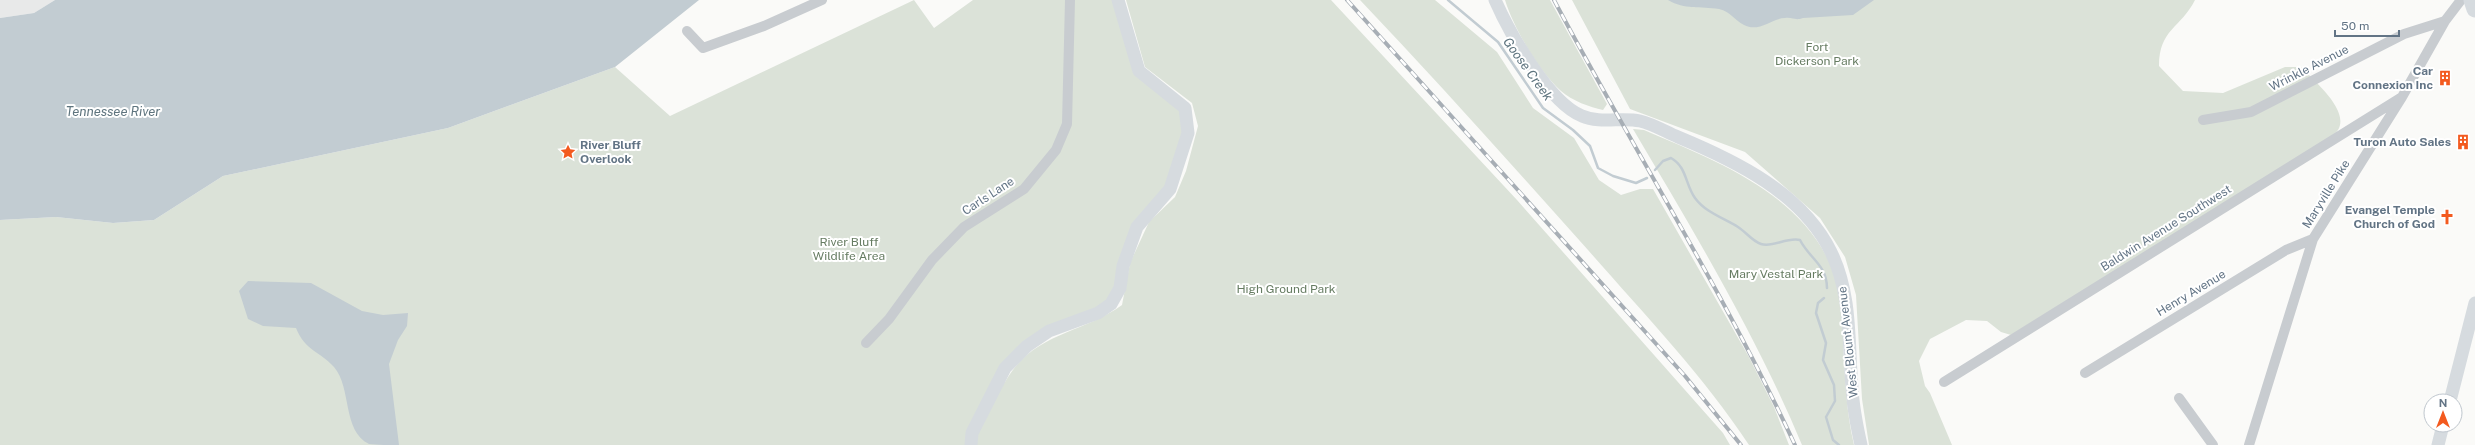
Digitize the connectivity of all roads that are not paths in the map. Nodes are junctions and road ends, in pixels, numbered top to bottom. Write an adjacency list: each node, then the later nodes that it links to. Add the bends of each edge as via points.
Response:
1 (822, 0): 9 (street, via 764,26 703,48)
2 (1070, 0): 14 (street, Carls Lane, via 1067,124 1056,150 1024,189 964,228 932,260 890,319)
3 (1118, 0): 20 (street, via 1139,71 1185,108 1188,133 1170,189 1137,227 1123,266 1120,288 1111,304 1098,313 1049,331 1027,346 1005,368 972,433)
4 (1495, 0): 21 (street, West Blount Avenue, via 1504,22 1539,76 1556,97 1582,116 1609,121 1639,121 1706,148 1775,188 1814,223 1831,252 1844,289 1852,388)
5 (2461, 0): 8 (street, Maryville Pike)
6 (2472, 0): 7 (highway)
7 (2475, 9)
8 (2445, 20): 10 (street, Maryville Pike); 11 (street, Wrinkle Avenue, via 2404,34 2251,112)
9 (687, 31)
10 (2402, 97): 12 (street, Maryville Pike); 16 (street, Baldwin Avenue Southwest)
11 (2203, 120)
12 (2313, 239): 15 (street, Henry Avenue, via 2286,250); 23 (street, Maryville Pike)
13 (2475, 303): 17 (street)
14 (866, 343)
15 (2085, 373)
16 (1944, 382)
17 (2452, 393)
18 (2179, 398): 22 (street)
19 (2441, 433): 24 (street)
20 (971, 445)
21 (1861, 445)
22 (2213, 445)
23 (2249, 445)
24 (2438, 445)

